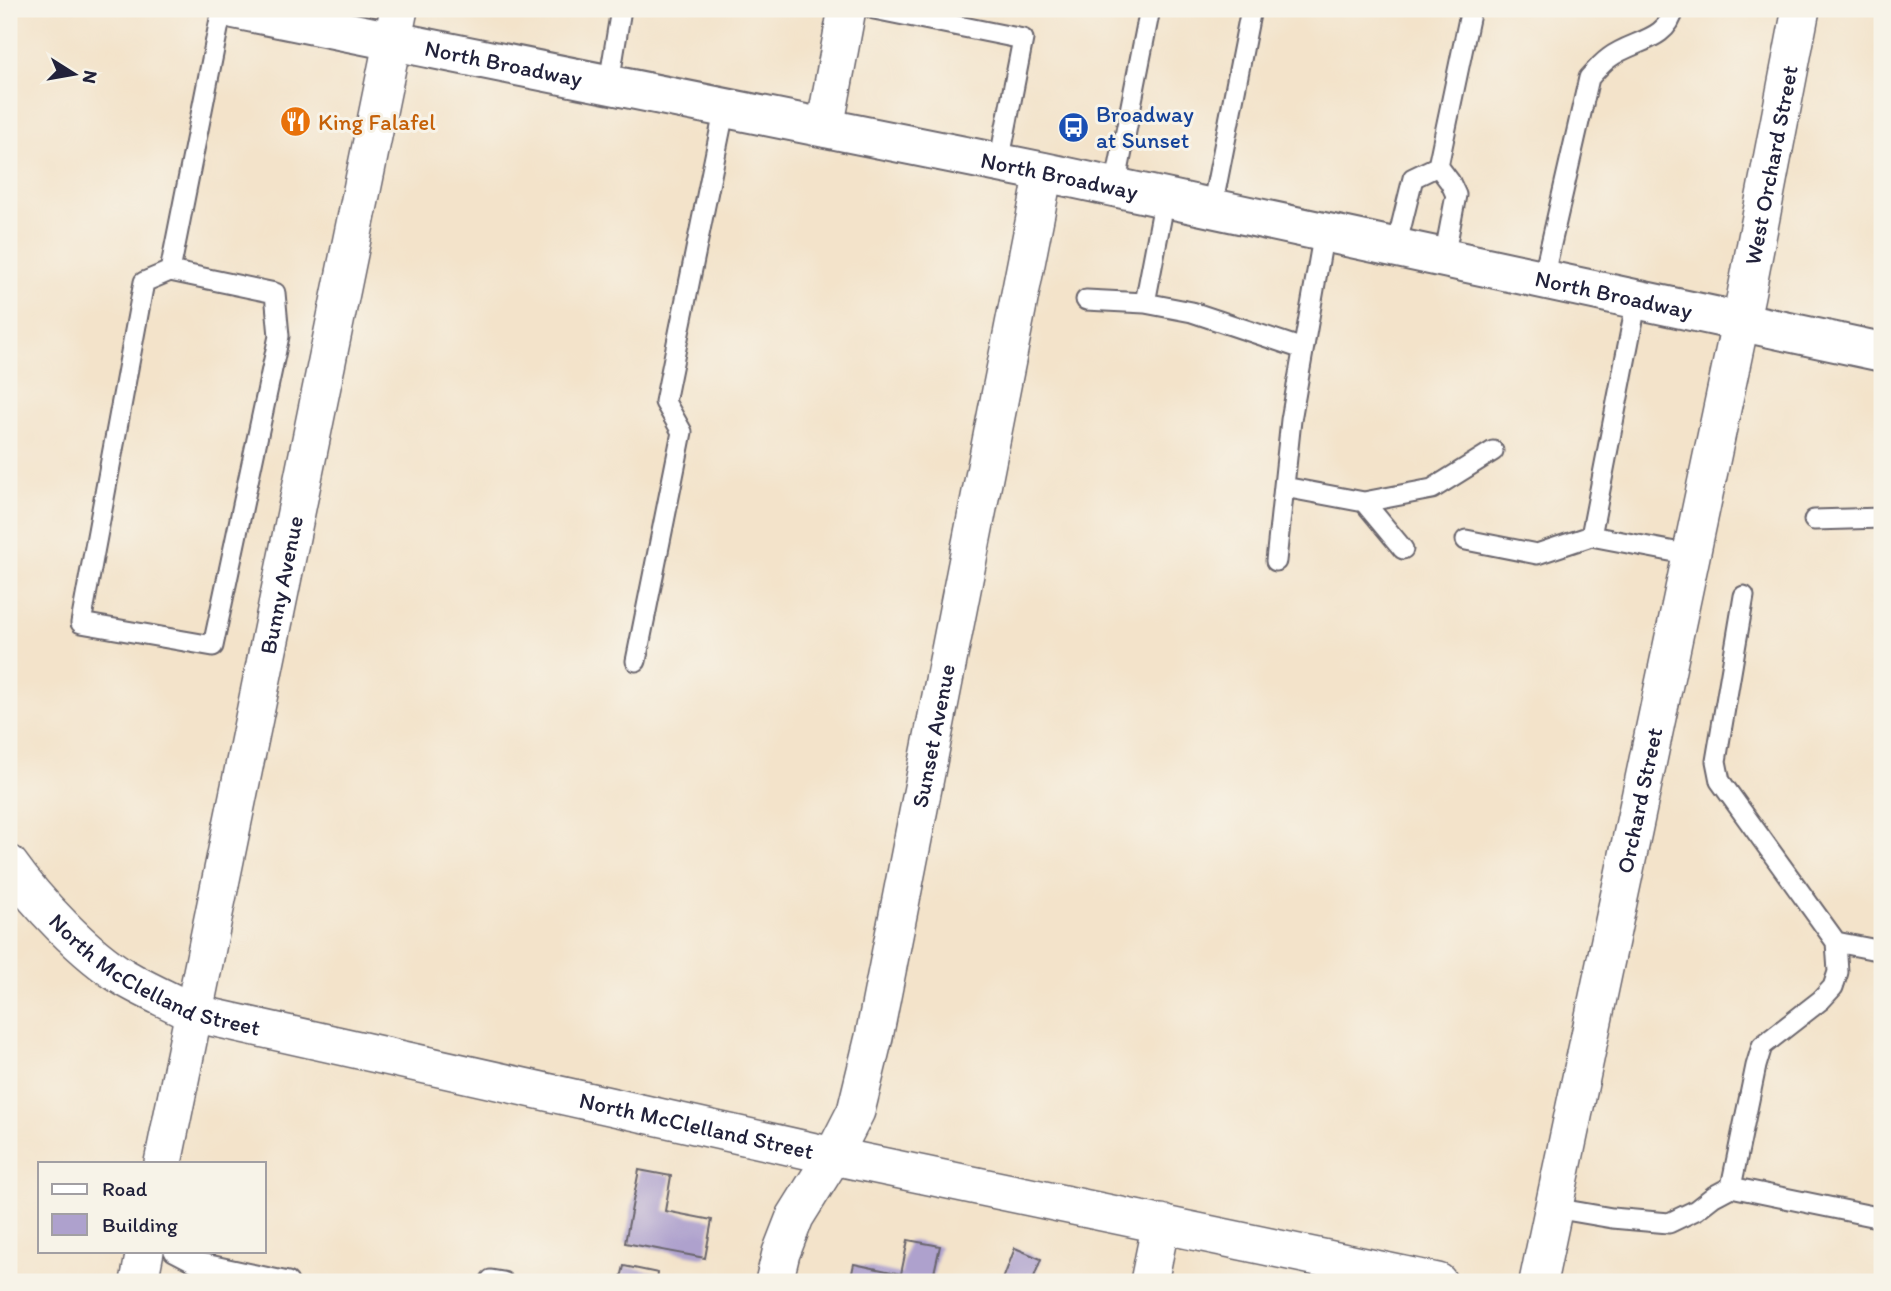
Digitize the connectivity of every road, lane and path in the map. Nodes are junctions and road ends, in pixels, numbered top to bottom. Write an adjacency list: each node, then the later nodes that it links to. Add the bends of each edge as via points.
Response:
1 (222, 9): 25 (lane)
2 (234, 9): 11 (main road, North Broadway)
3 (621, 9): 13 (lane)
4 (847, 9): 15 (street)
5 (874, 9): 16 (lane, via 1023,39)
6 (1150, 9): 19 (lane)
7 (1251, 9): 21 (lane)
8 (1471, 9): 17 (lane)
9 (1674, 9): 26 (lane, via 1671,22 1661,32 1609,57 1589,78)
10 (1801, 9): 30 (street, West Orchard Street)
11 (315, 16): 12 (main road, North Broadway)
12 (397, 24): 13 (main road, North Broadway); 48 (street, Bunny Avenue)
13 (609, 83): 14 (main road, North Broadway)
14 (725, 107): 15 (main road, North Broadway); 44 (lane, via 665,402 682,432)
15 (825, 128): 16 (main road, North Broadway)
16 (999, 163): 18 (main road, North Broadway)
17 (1438, 166): 23 (lane, via 1413,178); 24 (lane, via 1456,195)
18 (1044, 172): 19 (main road, North Broadway); 49 (street, Sunset Avenue, via 874,1037 856,1111)
19 (1115, 187): 20 (main road, North Broadway)
20 (1165, 198): 21 (main road, North Broadway); 29 (lane)
21 (1212, 208): 22 (main road, North Broadway)
22 (1324, 232): 23 (main road, North Broadway); 31 (lane)
23 (1396, 247): 24 (main road, North Broadway)
24 (1444, 258): 26 (main road, North Broadway)
25 (170, 271): 25 (lane, via 275,293 279,336 213,646 81,622 144,282)
26 (1543, 278): 27 (main road, North Broadway)
27 (1637, 299): 30 (main road, North Broadway); 38 (lane)
28 (1086, 300): 29 (lane)
29 (1145, 303): 31 (lane, via 1192,312)
30 (1740, 321): 32 (main road, North Broadway); 41 (street, Orchard Street)
31 (1303, 349): 34 (lane)
32 (1882, 352)
33 (1493, 451): 35 (lane, via 1432,489)
34 (1284, 487): 35 (lane); 42 (lane)
35 (1364, 502): 40 (lane)
36 (1882, 517): 37 (lane)
37 (1814, 520)
38 (1591, 536): 39 (lane, via 1537,554); 41 (lane)
39 (1466, 540)
40 (1403, 549)
41 (1691, 555): 52 (street, Orchard Street)
42 (1276, 561)
43 (1744, 596): 46 (lane, via 1716,761 1720,781)
44 (636, 661)
45 (9, 864): 48 (street, North McClelland Street, via 32,895 95,956 124,977)
46 (1836, 942): 47 (lane); 51 (lane, via 1839,972 1833,987 1762,1046)
47 (1882, 951)
48 (193, 1013): 49 (street, North McClelland Street); 50 (street, Bunny Avenue)
49 (833, 1156): 54 (street, North McClelland Street); 61 (street, Sunset Avenue, via 795,1217)
50 (163, 1162)
51 (1731, 1187): 52 (lane, via 1669,1223); 53 (lane)
52 (1554, 1208): 64 (street, Orchard Street)
53 (1882, 1218)
54 (1161, 1223): 62 (street); 63 (street, North McClelland Street)
55 (145, 1252): 57 (street)
56 (176, 1252): 58 (lane, via 195,1262)
57 (139, 1282)
58 (288, 1282)
59 (490, 1282): 60 (lane)
60 (503, 1282)
61 (774, 1282)
62 (1149, 1282)
63 (1438, 1282)
64 (1538, 1282)

